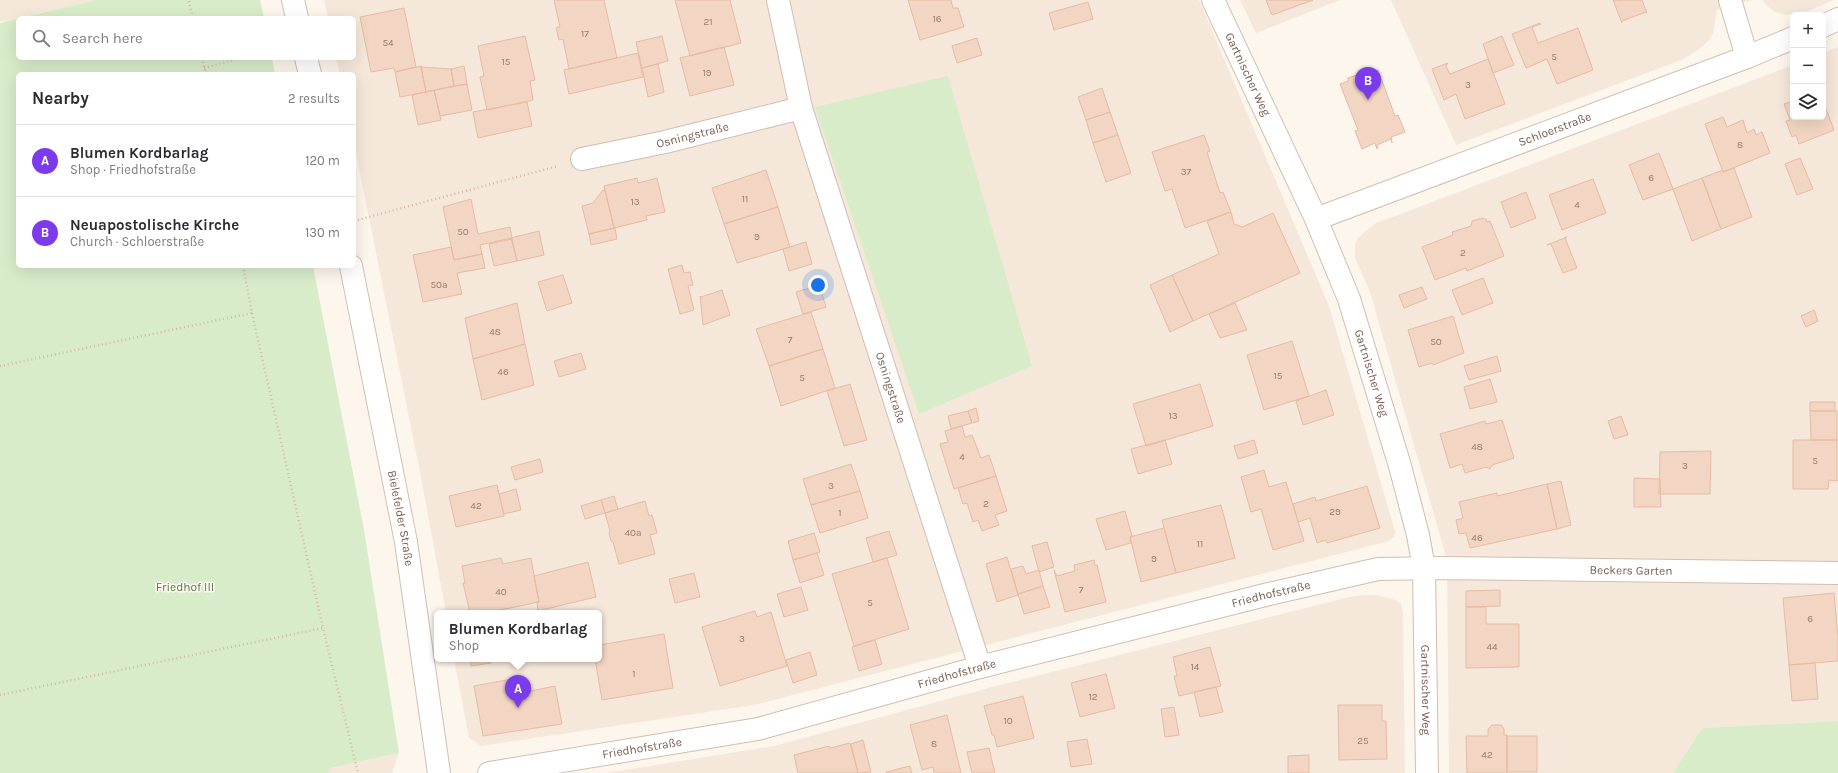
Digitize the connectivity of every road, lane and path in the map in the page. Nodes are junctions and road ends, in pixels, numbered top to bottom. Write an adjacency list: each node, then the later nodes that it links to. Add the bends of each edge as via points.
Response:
1 (293, 0): 7 (street)
2 (778, 0): 18 (street, Osningstraße)
3 (1213, 0): 20 (street, Gartnischer Weg)
4 (1730, 0): 11 (street)
5 (189, 1): 6 (path)
6 (193, 16)
7 (297, 16)
8 (1838, 19): 9 (street)
9 (1826, 25)
10 (1790, 39): 11 (street, Schloerstraße)
11 (1747, 57): 20 (street, Schloerstraße)
12 (202, 60): 15 (path)
13 (234, 60): 15 (path)
14 (306, 60): 17 (street)
15 (204, 68): 16 (path)
16 (205, 72)
17 (310, 72)
18 (801, 108): 19 (street, Osningstraße, via 666,142); 29 (street, Osningstraße)
19 (582, 159): 21 (path)
20 (1316, 219): 26 (street, Gartnischer Weg, via 1349,299 1400,466)
21 (356, 220)
22 (243, 268): 24 (path)
23 (351, 268): 32 (street, Bielefelder Straße, via 406,542)
24 (252, 313): 25 (path); 28 (path)
25 (0, 366)
26 (1424, 568): 27 (street, Beckers Garten); 29 (street, Friedhofstraße, via 1378,569); 34 (street, Gartnischer Weg)
27 (1838, 573)
28 (323, 628): 30 (path); 31 (path)
29 (980, 667): 33 (street, Friedhofstraße, via 758,729)
30 (0, 695)
31 (358, 773)
32 (439, 773)
33 (489, 773)
34 (1427, 773)

